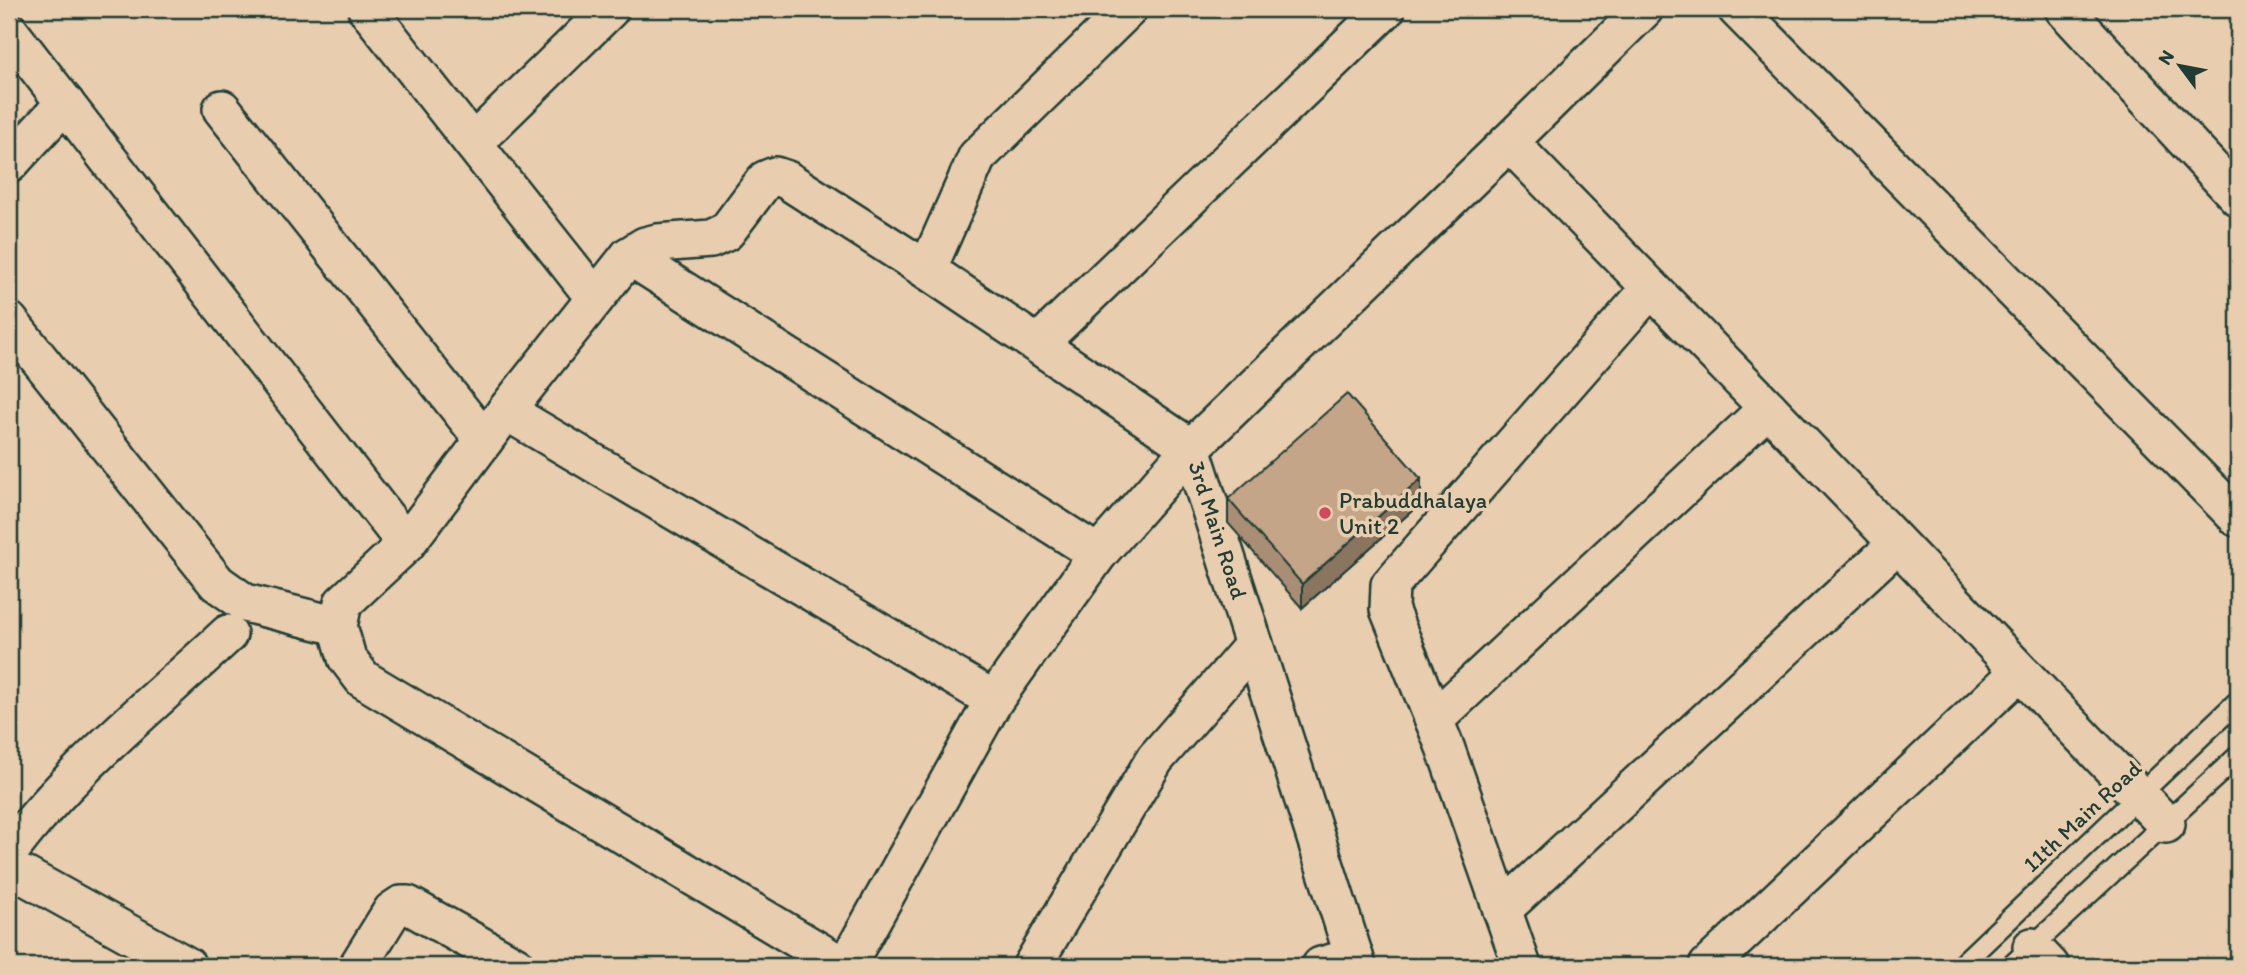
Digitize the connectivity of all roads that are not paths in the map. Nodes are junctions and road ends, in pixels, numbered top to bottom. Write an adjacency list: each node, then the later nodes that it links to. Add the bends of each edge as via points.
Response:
1 (367, 9): 13 (street)
2 (610, 9): 8 (street)
3 (1128, 9): 17 (street, via 977,157)
4 (1386, 9): 21 (street)
5 (1644, 9): 12 (street)
6 (1737, 9): 26 (street)
7 (2064, 9): 15 (street)
8 (575, 21): 13 (street)
9 (9, 31): 10 (street)
10 (65, 103): 14 (street); 27 (street)
11 (222, 109): 24 (street)
12 (1509, 142): 18 (street); 25 (street)
13 (473, 143): 19 (street)
14 (9, 164)
15 (2238, 197)
16 (629, 256): 17 (street, 3rd Main Road, via 657,243 711,239 726,232 765,180 775,176); 19 (street); 29 (street)
17 (927, 270): 21 (street, 3rd Main Road)
18 (1651, 288): 22 (street); 36 (street, via 1390,585 1389,609)
19 (596, 299): 23 (street)
20 (9, 321): 30 (street, via 218,583 245,603)
21 (1038, 344): 25 (street, 3rd Main Road)
22 (1768, 408): 28 (street); 36 (street)
23 (506, 411): 24 (street); 34 (street)
24 (484, 440): 27 (street)
25 (1191, 448): 29 (street); 32 (street, 3rd Main Road)
26 (2238, 518)
27 (406, 544): 30 (street, via 343,603)
28 (1897, 544): 33 (street); 41 (street)
29 (1098, 554): 34 (street)
30 (338, 626): 47 (street, via 347,658 363,678)
31 (228, 634): 40 (street, via 62,788 32,821)
32 (1254, 645): 43 (street, 3rd Main Road); 48 (street, via 1156,759)
33 (2019, 672): 38 (street); 50 (street)
34 (994, 700): 47 (street)
35 (2238, 701): 38 (lane, 11th Main Road)
36 (1434, 720): 41 (street)
37 (2238, 757): 39 (lane)
38 (2139, 797): 39 (street); 51 (lane, 11th Main Road)
39 (2166, 824): 42 (lane)
40 (17, 864): 44 (street)
41 (1502, 910): 49 (street)
42 (2031, 960)
43 (1344, 963)
44 (187, 966)
45 (358, 966): 46 (street, via 392,911 408,905)
46 (516, 966)
47 (844, 966)
48 (1032, 966)
49 (1522, 966)
50 (1708, 966)
51 (1959, 966)

